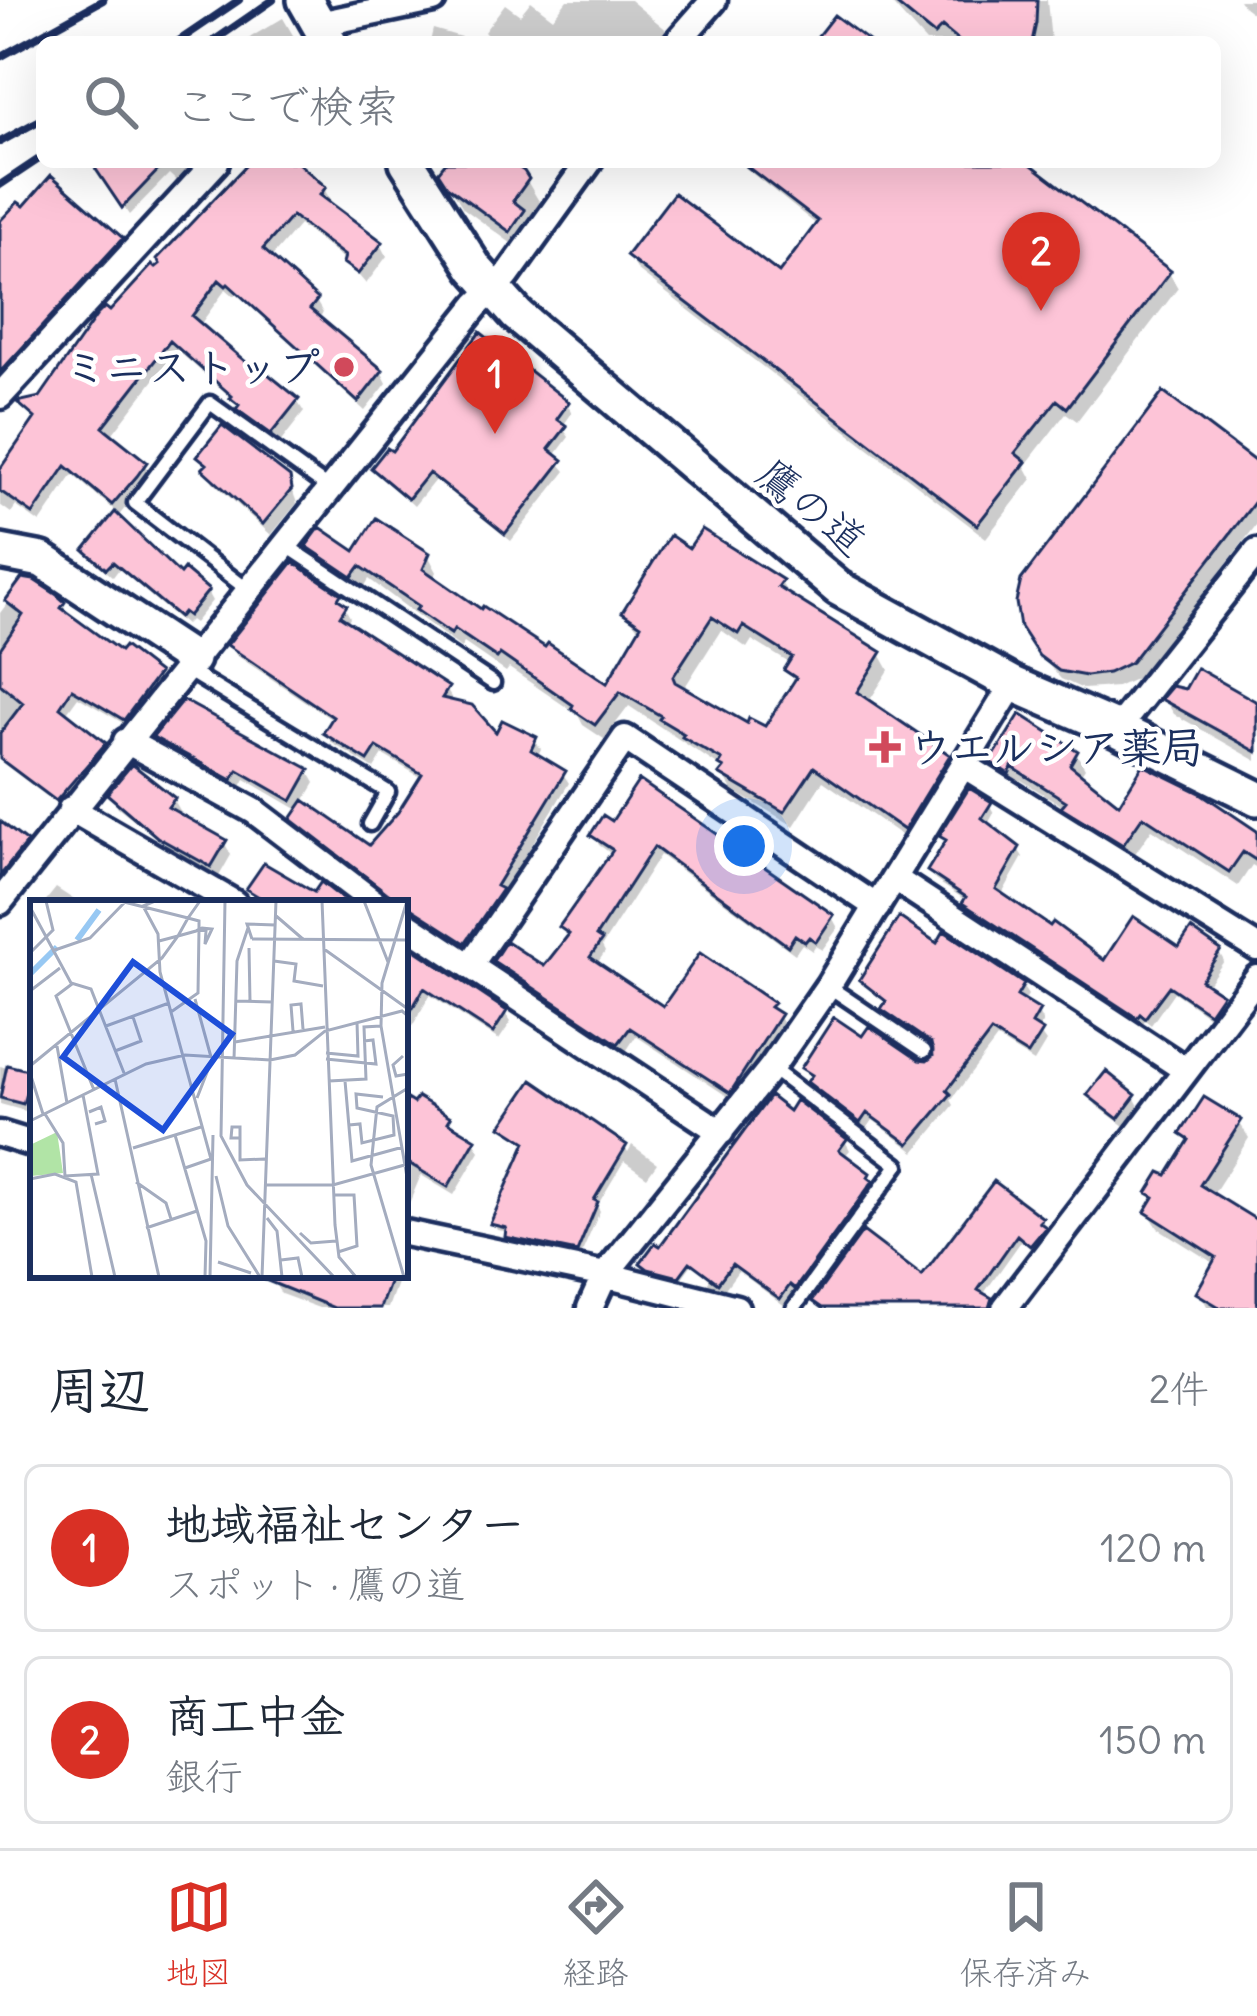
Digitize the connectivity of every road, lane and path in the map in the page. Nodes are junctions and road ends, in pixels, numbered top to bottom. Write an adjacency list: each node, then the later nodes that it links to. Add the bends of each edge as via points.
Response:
1 (434, 0): 3 (street)
2 (713, 0): 4 (street)
3 (322, 30)
4 (682, 36)
5 (210, 168): 9 (street)
6 (410, 168): 8 (street, 鷹の道)
7 (585, 168): 8 (street)
8 (492, 291): 10 (street); 17 (street, 鷹の道, via 838,588)
9 (0, 396)
10 (328, 488): 11 (street); 14 (lane, via 210,404 135,503)
11 (284, 544): 14 (street); 16 (lane)
12 (0, 552): 15 (street, via 41,560)
13 (1257, 552): 18 (street)
14 (248, 590): 15 (street)
15 (188, 664): 19 (street); 23 (lane, via 388,792)
16 (493, 683)
17 (1012, 684): 18 (street, 鷹の道); 20 (street)
18 (1117, 729): 21 (street, 鷹の道)
19 (126, 741): 22 (street); 26 (street, via 254,812)
20 (965, 766): 24 (street); 30 (street)
21 (1257, 797)
22 (71, 809): 25 (street); 27 (street)
23 (370, 824)
24 (895, 879): 28 (street); 36 (street)
25 (229, 900)
26 (371, 900)
27 (0, 902)
28 (877, 907): 31 (street, via 625,738); 33 (street)
29 (408, 925): 31 (street)
30 (1257, 949)
31 (471, 964): 37 (street)
32 (1257, 977): 36 (street)
33 (828, 986): 34 (lane); 35 (street)
34 (924, 1051)
35 (771, 1068): 37 (street); 44 (lane, via 898,1165)
36 (1186, 1070): 45 (street)
37 (721, 1132): 41 (street)
38 (0, 1134): 39 (street)
39 (30, 1143)
40 (408, 1234): 41 (street)
41 (605, 1275): 42 (street); 43 (street)
42 (590, 1308)
43 (736, 1308)
44 (794, 1308)
45 (1005, 1308)

